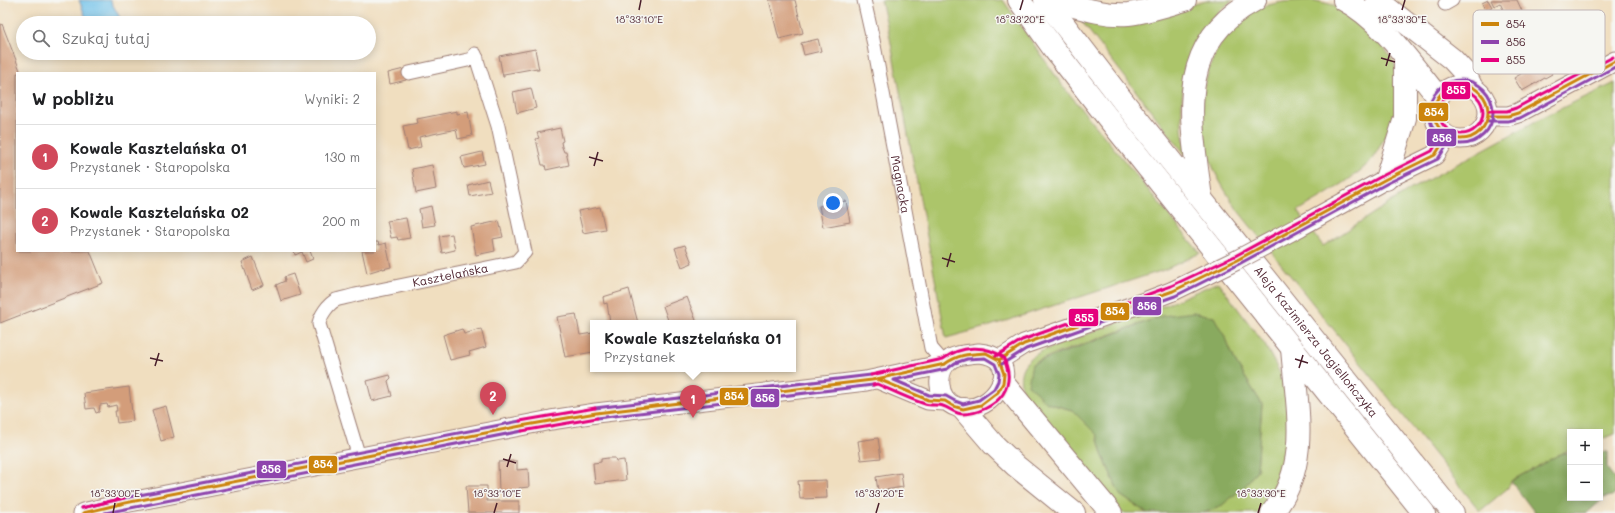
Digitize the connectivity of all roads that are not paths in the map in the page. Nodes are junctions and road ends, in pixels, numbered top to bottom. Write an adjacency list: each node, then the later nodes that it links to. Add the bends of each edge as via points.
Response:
1 (864, 0): 22 (street, Magnacka, via 931,348)
2 (1019, 0): 20 (highway, Aleja Kazimierza Jagiellończyka, via 1108,118)
3 (1045, 0): 19 (highway, Aleja Kazimierza Jagiellończyka)
4 (1052, 0): 5 (highway, via 1093,11 1127,14)
5 (1185, 0)
6 (1255, 0): 19 (highway, via 1239,8 1221,24 1207,43 1198,64 1192,91 1192,125)
7 (1344, 0): 9 (highway, via 1369,16)
8 (1377, 0): 14 (highway, via 1452,59 1465,72)
9 (1405, 57): 15 (highway); 18 (highway, via 1405,118)
10 (1615, 61): 11 (main road)
11 (1605, 66)
12 (409, 73): 26 (street, Kasztelańska, via 476,56 498,126 525,252 516,262 355,295 335,300 331,304 320,318 319,324)
13 (1590, 74): 16 (main road, via 1518,112 1508,116)
14 (1470, 86): 15 (main road, via 1453,86); 16 (main road, via 1485,98)
15 (1438, 97): 17 (main road, via 1434,114 1440,130)
16 (1489, 116): 17 (main road, via 1481,132 1473,137 1464,140)
17 (1447, 136): 18 (main road, via 1435,155)
18 (1386, 179): 21 (main road, bridge, via 1237,260 1173,290 1024,344)
19 (1201, 198): 32 (highway, Aleja Kazimierza Jagiellończyka)
20 (1292, 348): 30 (highway, via 1299,418 1298,454 1289,485); 31 (highway, Aleja Kazimierza Jagiellończyka)
21 (999, 360): 22 (main road, via 979,353 953,358); 24 (main road, via 1004,374)
22 (945, 364): 23 (main road); 25 (main road, via 939,383 940,392)
23 (878, 379): 25 (main road, via 928,400); 26 (main road, via 596,413)
24 (1003, 383): 25 (main road, via 992,398 981,405); 29 (highway)
25 (954, 405): 28 (highway, via 1016,466)
26 (359, 457): 27 (main road)
27 (83, 513)
28 (1074, 513)
29 (1111, 513)
30 (1272, 513)
31 (1424, 513)
32 (1453, 513)

